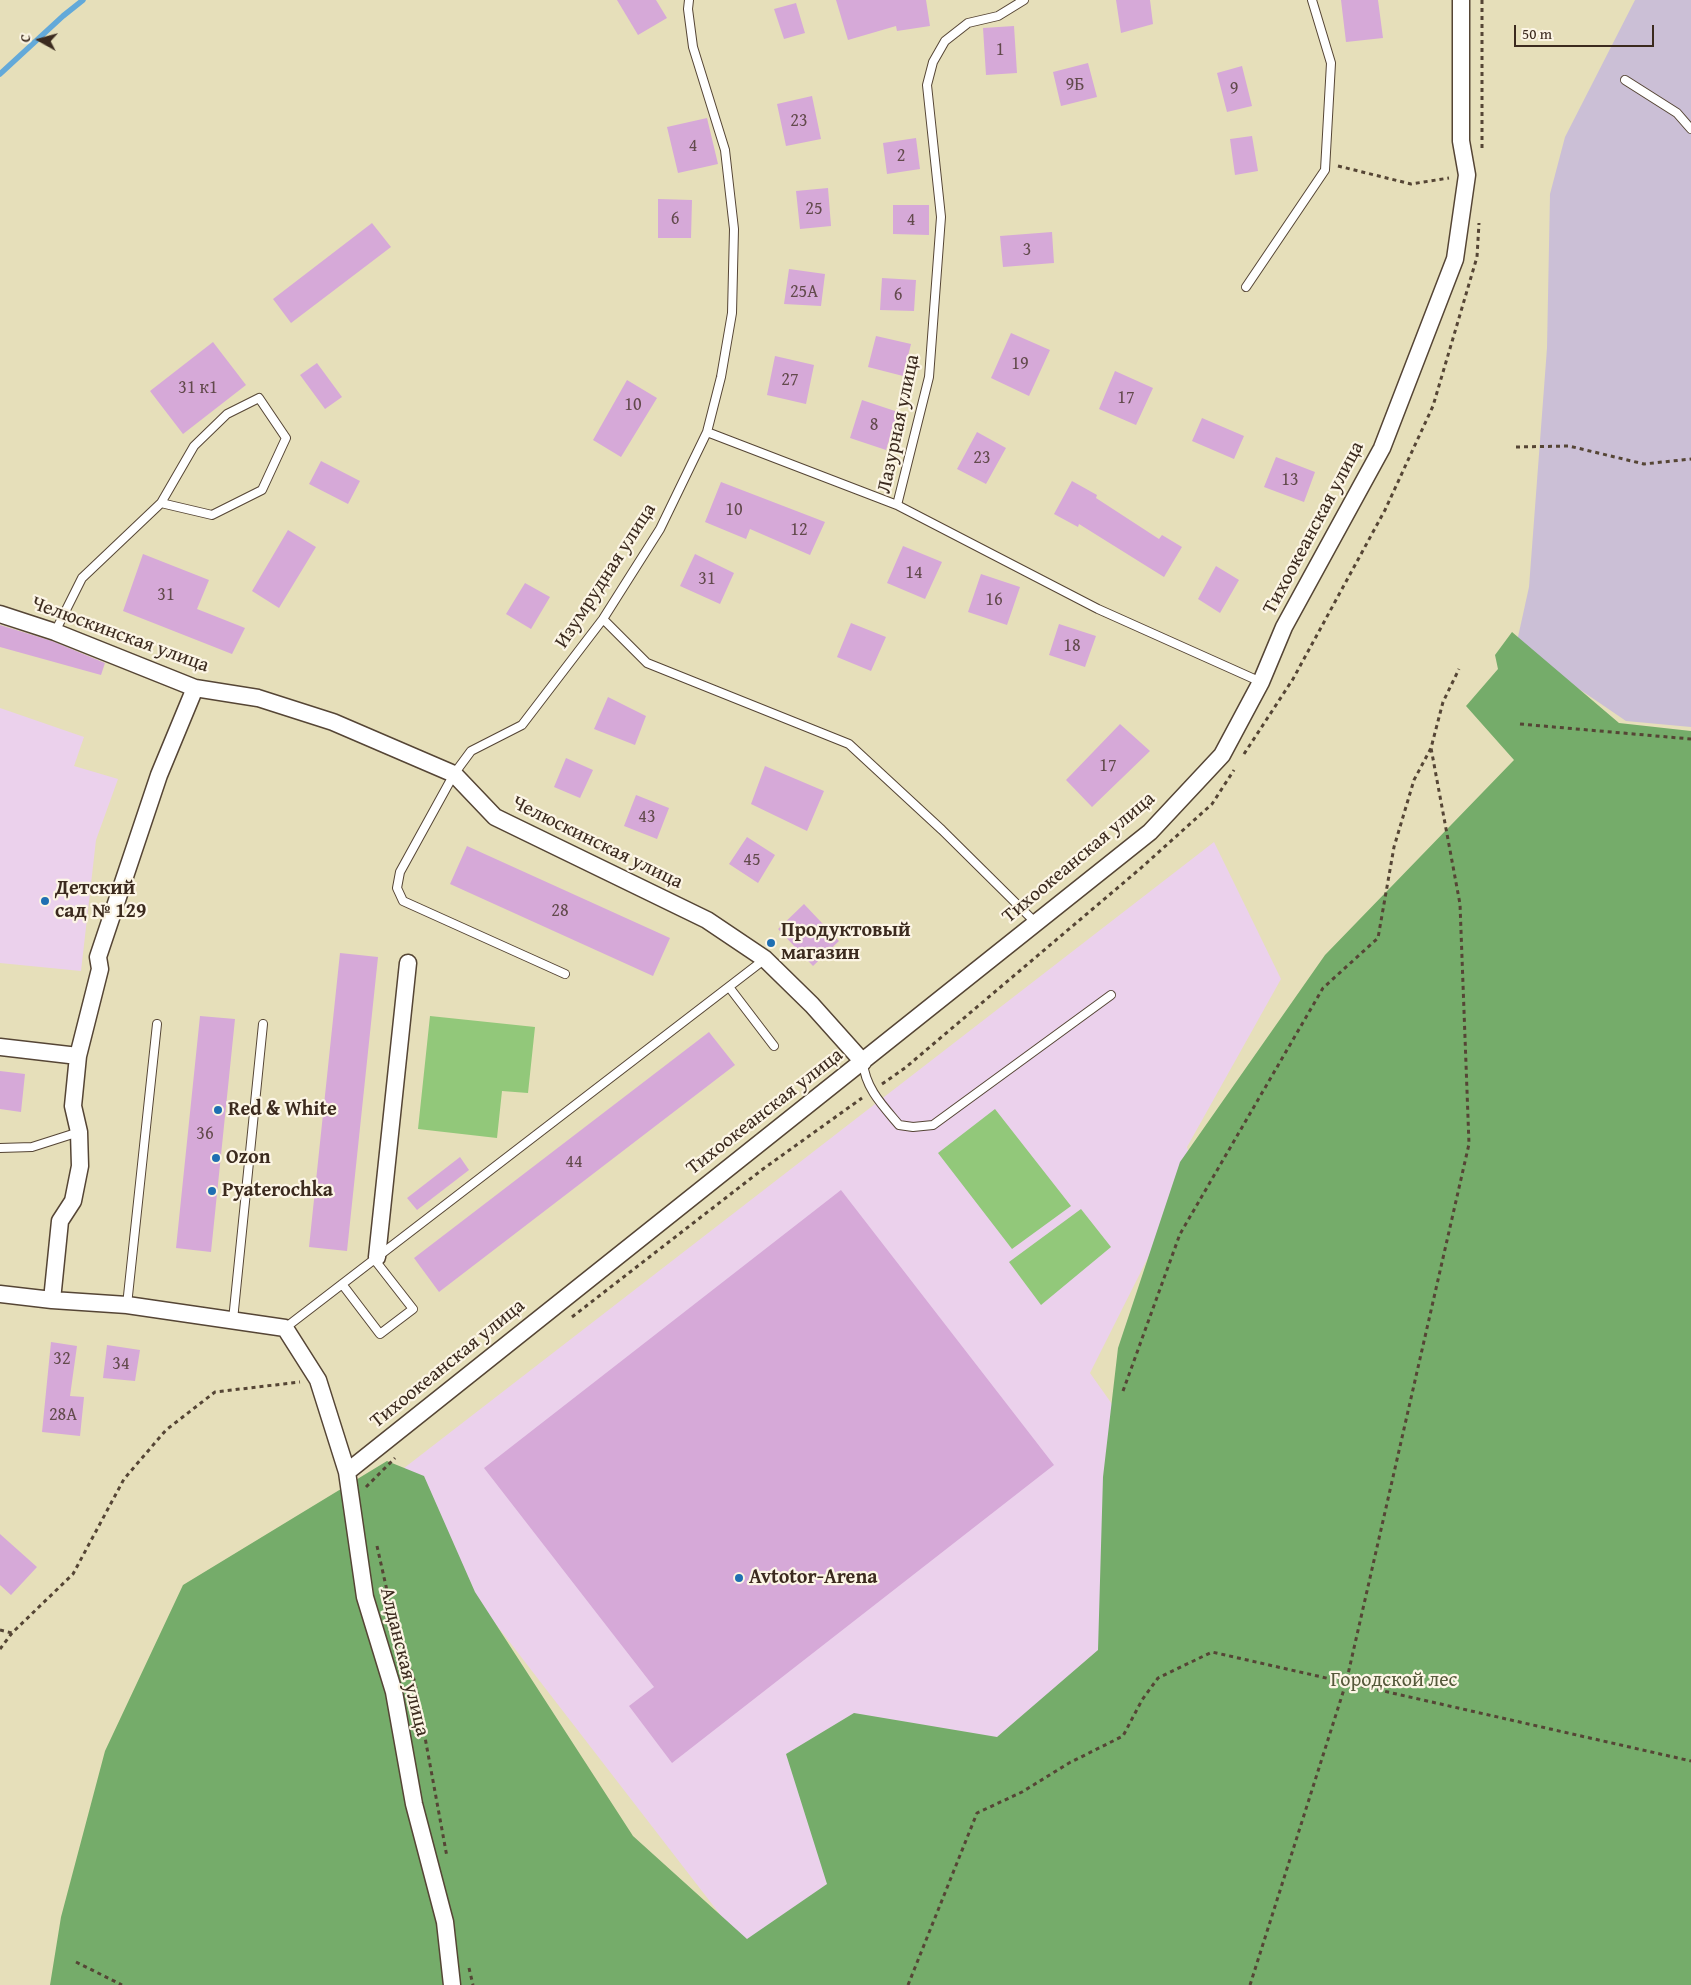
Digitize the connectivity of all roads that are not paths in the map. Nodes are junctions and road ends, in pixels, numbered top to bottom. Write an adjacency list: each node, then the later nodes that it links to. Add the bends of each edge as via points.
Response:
1 (689, 0): 8 (lane, Изумрудная улица, via 693,47 724,150 734,229 732,313)
2 (1024, 0): 10 (lane, Лазурная улица, via 998,16 968,23 945,41 933,62 927,85 941,217 929,377)
3 (1312, 0): 7 (lane, via 1331,63 1325,170)
4 (1461, 0): 14 (street, Тихоокеанская улица, via 1461,140 1467,176 1455,259 1382,448 1284,627)
5 (1625, 80): 6 (lane, via 1676,113)
6 (1691, 130)
7 (1246, 287)
8 (708, 432): 10 (lane); 12 (lane, Изумрудная улица, via 660,529)
9 (161, 503): 9 (lane, via 194,446 226,414 260,398 286,438 262,490 212,515); 13 (lane, via 82,578)
10 (897, 505): 14 (lane, Лазурная улица, via 1098,609)
11 (0, 614): 13 (street, Челюскинская улица)
12 (603, 619): 16 (lane, Изумрудная улица, via 522,725 471,751); 17 (lane, via 647,663 849,744)
13 (55, 632): 15 (street, Челюскинская улица)
14 (1261, 682): 17 (street, Тихоокеанская улица, via 1222,755 1209,769 1150,832)
15 (195, 688): 16 (street, Челюскинская улица, via 258,698 333,722); 27 (street, via 159,775 98,957 100,970)
16 (454, 774): 18 (street, Челюскинская улица, via 495,817 707,920); 20 (lane, Изумрудная улица, via 400,872 397,888 403,901)
17 (1036, 923): 28 (street, Тихоокеанская улица)
18 (766, 959): 21 (lane); 28 (street, Челюскинская улица)
19 (408, 963): 31 (street)
20 (565, 974)
21 (729, 987): 25 (lane); 31 (lane)
22 (1112, 995): 28 (lane, via 933,1125 899,1125 864,1076)
23 (157, 1024): 35 (lane)
24 (263, 1024): 36 (lane)
25 (774, 1046)
26 (0, 1047): 27 (street)
27 (78, 1056): 29 (street, via 73,1106)
28 (863, 1062): 38 (street, Тихоокеанская улица)
29 (79, 1132): 30 (lane, via 32,1147); 34 (street, via 80,1166 73,1201 60,1222)
30 (0, 1148)
31 (376, 1258): 32 (lane); 32 (lane, via 413,1309 380,1334)
32 (342, 1284): 37 (lane)
33 (0, 1294): 34 (street)
34 (52, 1300): 35 (street)
35 (127, 1306): 36 (street)
36 (233, 1320): 37 (street)
37 (285, 1328): 38 (street, Алданская улица, via 318,1380)
38 (347, 1472): 39 (street, Алданская улица, via 365,1597 394,1692 414,1804 445,1922)
39 (452, 1985)

